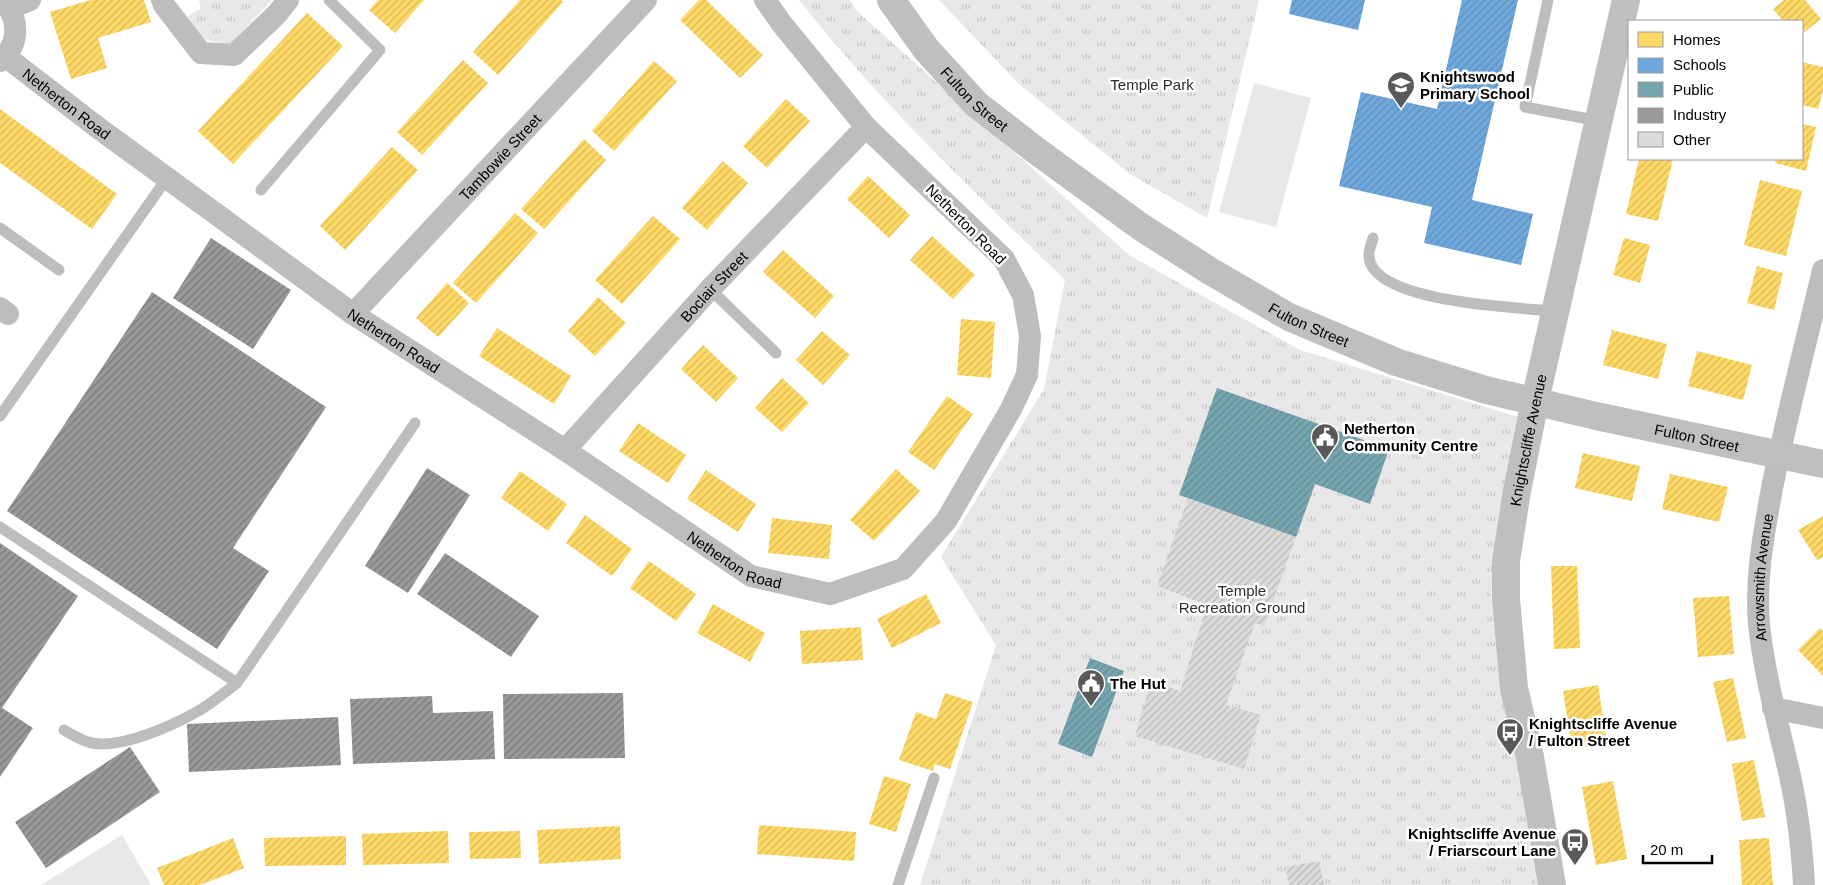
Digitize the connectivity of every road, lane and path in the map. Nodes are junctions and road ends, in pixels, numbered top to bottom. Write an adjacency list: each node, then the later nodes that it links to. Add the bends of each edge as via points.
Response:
1 (162, 0): 2 (street, via 201,53 234,55)
2 (288, 0)
3 (329, 0): 14 (lane, via 380,50)
4 (646, 0): 21 (street, Tambowie Street)
5 (765, 0): 12 (street, Netherton Road)
6 (891, 0): 23 (street, Fulton Street, via 926,49 976,104 1141,227 1210,271 1289,318 1396,362)
7 (1548, 0): 11 (lane, via 1525,106)
8 (1626, 0): 11 (street, Knightscliffe Avenue)
9 (14, 3): 10 (street, via 16,27 13,44)
10 (3, 59): 13 (street, Netherton Road)
11 (1599, 122): 20 (street, Knightscliffe Avenue)
12 (866, 127): 19 (street, Boclair Street); 26 (street, Netherton Road, via 1004,259 1023,296 1030,336 1027,375 1011,409 946,521 903,569 830,594 751,576)
13 (167, 178): 21 (street, Netherton Road); 24 (lane)
14 (260, 190)
15 (0, 228): 17 (lane)
16 (1373, 238): 20 (lane, via 1369,257 1374,269 1408,290 1459,302)
17 (59, 270)
18 (1823, 270): 27 (street, Arrowsmith Avenue)
19 (710, 289): 22 (lane); 26 (street, Boclair Street)
20 (1555, 311): 23 (street, Knightscliffe Avenue)
21 (353, 314): 26 (street, Netherton Road)
22 (776, 353)
23 (1535, 402): 27 (street, Fulton Street); 36 (street, Knightscliffe Avenue, via 1506,561 1506,598 1514,688)
24 (0, 416)
25 (415, 423): 30 (lane)
26 (565, 450)
27 (1779, 455): 28 (street, Fulton Street); 31 (street, Arrowsmith Avenue, via 1762,540 1759,578 1759,624)
28 (1823, 464)
29 (0, 527): 30 (lane)
30 (237, 683): 33 (lane, via 199,710 165,727 127,740 92,743)
31 (1773, 708): 32 (street); 37 (street, Arrowsmith Avenue, via 1790,778 1802,847)
32 (1823, 718)
33 (64, 730)
34 (934, 778): 35 (lane)
35 (898, 885)
36 (1552, 885)
37 (1804, 885)

